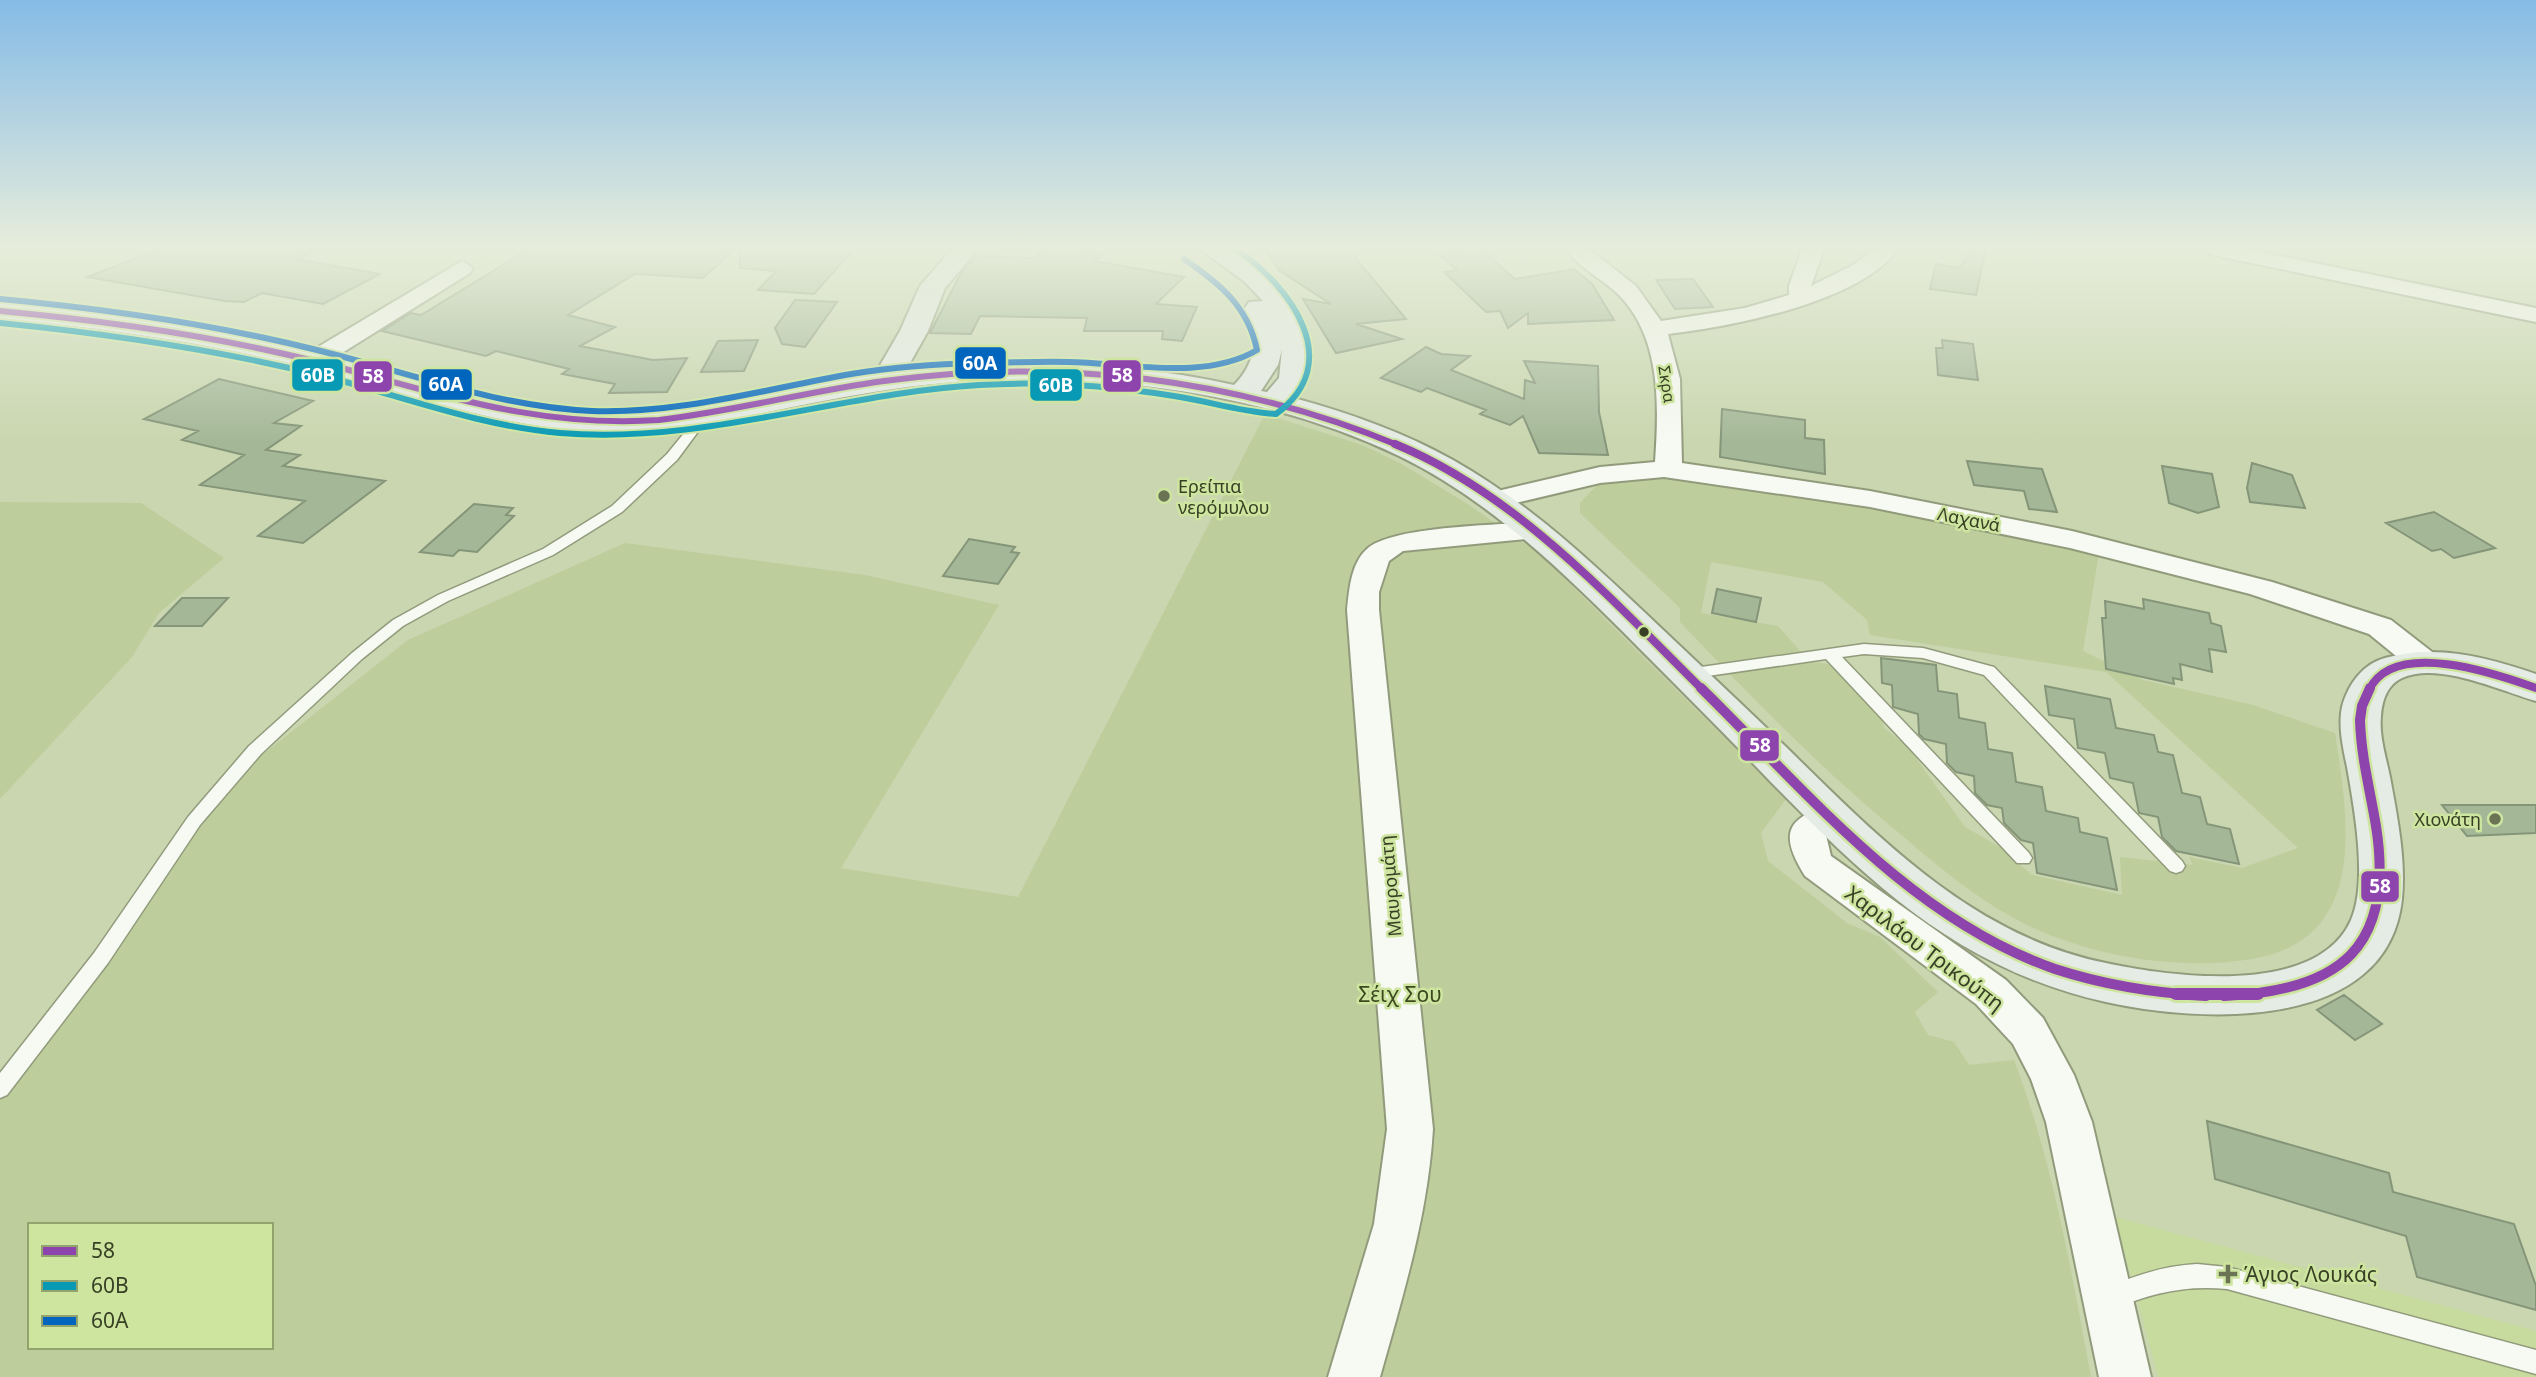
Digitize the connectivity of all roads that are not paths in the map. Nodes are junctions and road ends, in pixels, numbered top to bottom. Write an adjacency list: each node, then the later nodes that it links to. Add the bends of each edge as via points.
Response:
1 (21, 313): 10 (main road, via 120,324)
2 (389, 313): 10 (street)
3 (921, 313): 12 (main road)
4 (1261, 313): 9 (main road)
5 (1285, 313): 9 (main road, via 1292,327)
6 (1643, 313): 8 (street, Σκρα)
7 (1743, 313): 8 (street)
8 (1652, 329): 16 (street, Σκρα, via 1669,379)
9 (1283, 356): 11 (main road, via 1225,377); 13 (main road, via 1295,379); 15 (main road)
10 (312, 361): 14 (main road, via 536,418 607,423)
11 (1115, 376): 12 (main road, via 994,374); 13 (main road)
12 (885, 381): 14 (main road)
13 (1257, 399): 15 (main road)
14 (696, 417): 26 (lane, via 691,433 672,457 617,509 548,552 443,598 398,624 356,656 255,750 194,821 101,958)
15 (1391, 441): 17 (main road)
16 (1668, 469): 17 (street, Λαχανά, via 1600,475); 20 (street, Λαχανά, via 1896,504 2190,568 2367,621 2393,635)
17 (1495, 500): 18 (main road)
18 (1537, 531): 21 (main road); 29 (street, Μαυρομάτη, via 1396,543 1377,555 1366,582 1365,641 1410,1129 1397,1227)
19 (1829, 653): 21 (lane); 24 (lane); 25 (lane, via 1864,649 1923,653 1989,671)
20 (2424, 662): 22 (main road, via 2487,671); 23 (main road, via 2382,674 2368,688 2362,706 2376,814 2378,914 2368,935 2345,961 2320,977 2290,987 2195,996 2105,983 2042,965 1989,942 1938,912)
21 (1687, 674): 23 (main road)
22 (2536, 688)
23 (1831, 818): 27 (street, Χαριλάου Τρικούπη, via 1817,821 1806,840 1818,866 1991,992 2028,1031 2052,1075 2069,1122)
24 (2023, 858)
25 (2176, 866)
26 (0, 1088)
27 (2108, 1300): 28 (lane, via 2165,1277 2205,1275); 30 (street, Χαριλάου Τρικούπη)
28 (2536, 1362)
29 (1354, 1377)
30 (2125, 1377)

